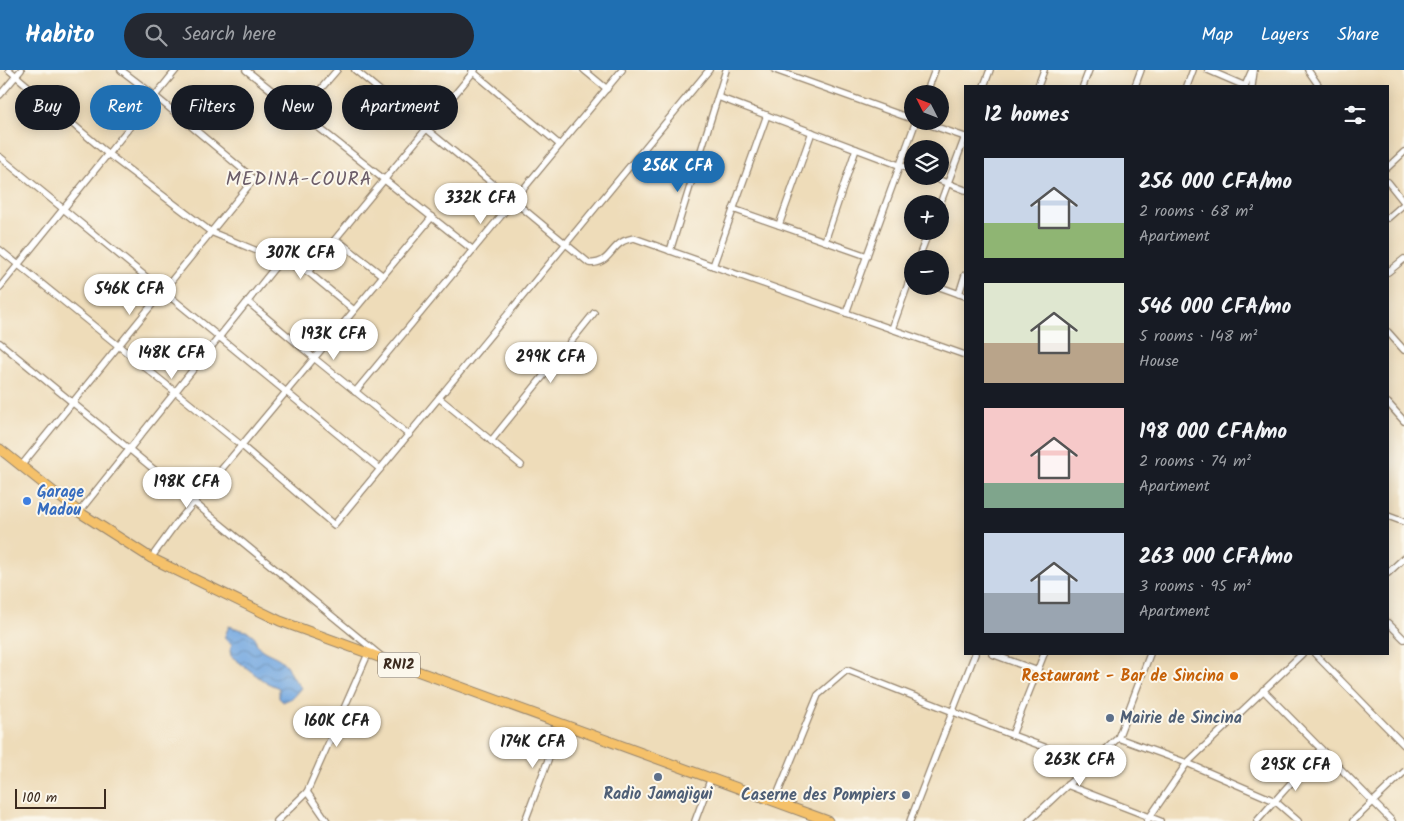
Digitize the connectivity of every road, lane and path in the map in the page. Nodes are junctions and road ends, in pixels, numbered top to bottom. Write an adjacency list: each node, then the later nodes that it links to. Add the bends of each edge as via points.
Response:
1 (10, 70): 23 (street)
2 (21, 70): 23 (street)
3 (121, 70): 24 (street)
4 (176, 70): 39 (street)
5 (246, 70): 25 (street)
6 (338, 70): 26 (street)
7 (355, 70): 27 (street)
8 (584, 70): 38 (street)
9 (622, 70): 38 (street)
10 (709, 70): 78 (street)
11 (726, 70): 42 (street)
12 (775, 70): 45 (street)
13 (935, 70): 28 (street)
14 (990, 70): 29 (street)
15 (1044, 70): 30 (street)
16 (1089, 70): 31 (street)
17 (1141, 70): 32 (street)
18 (1193, 70): 33 (street)
19 (1208, 70): 34 (street)
20 (1253, 70): 35 (street); 36 (street)
21 (1308, 70): 37 (street)
22 (474, 71): 40 (street); 55 (street)
23 (16, 76): 41 (street); 58 (street)
24 (141, 85)
25 (265, 85)
26 (325, 85)
27 (373, 85)
28 (929, 85)
29 (984, 85)
30 (1038, 85)
31 (1083, 85)
32 (1135, 85)
33 (1187, 85)
34 (1243, 85)
35 (1246, 85)
36 (1252, 85)
37 (1318, 85)
38 (607, 88): 55 (street)
39 (161, 89)
40 (458, 90)
41 (0, 95)
42 (718, 97): 44 (street); 81 (street)
43 (161, 101): 75 (street, via 254,179)
44 (767, 115): 52 (street); 71 (street)
45 (904, 116)
46 (127, 130): 58 (street)
47 (322, 130): 63 (street)
48 (424, 130): 63 (street)
49 (428, 130): 68 (street)
50 (914, 130): 60 (street)
51 (944, 130): 53 (street)
52 (812, 132): 56 (street); 74 (street)
53 (964, 137)
54 (964, 140): 64 (street)
55 (560, 145): 68 (street)
56 (856, 149): 60 (street); 77 (street)
57 (1404, 152): 61 (street)
58 (108, 154): 70 (street); 75 (street)
59 (0, 157): 70 (street)
60 (900, 165): 62 (street); 82 (street)
61 (1389, 166)
62 (904, 167)
63 (385, 180): 72 (street); 76 (street)
64 (949, 180)
65 (949, 183): 67 (street)
66 (1389, 183): 69 (street)
67 (964, 190)
68 (513, 202): 78 (street); 80 (street)
69 (1404, 203): 73 (street)
70 (64, 209): 85 (street); 93 (street)
71 (733, 209): 74 (street); 86 (street)
72 (432, 217): 80 (street); 89 (street)
73 (1389, 217)
74 (779, 225): 77 (street)
75 (211, 232): 84 (street); 93 (street)
76 (336, 239): 88 (street); 89 (street)
77 (825, 241): 82 (street)
78 (566, 244): 81 (street, via 589,263 598,264 622,241 634,238); 111 (street)
79 (0, 250): 85 (street)
80 (473, 250): 109 (street)
81 (670, 251): 86 (street)
82 (867, 256): 99 (street)
83 (1404, 259): 87 (street)
84 (280, 261): 88 (street); 96 (street)
85 (19, 264): 91 (street); 104 (street)
86 (713, 266): 99 (street)
87 (1389, 271)
88 (308, 272): 97 (street)
89 (383, 276): 97 (street)
90 (964, 282): 95 (street)
91 (0, 287)
92 (949, 290): 95 (street)
93 (164, 291): 102 (street); 104 (street)
94 (905, 295): 100 (street)
95 (962, 295)
96 (248, 302): 102 (street); 107 (street)
97 (354, 310): 107 (street)
98 (594, 313): 116 (street)
99 (846, 313): 100 (street)
100 (892, 329): 106 (street)
101 (1389, 333): 105 (street)
102 (220, 337): 108 (street); 110 (street)
103 (0, 343): 112 (street)
104 (118, 346): 110 (street); 112 (street)
105 (1404, 350)
106 (964, 355)
107 (314, 358): 108 (street); 109 (street)
108 (286, 391): 117 (street); 122 (street)
109 (354, 392): 115 (street)
110 (175, 393): 117 (street); 119 (street)
111 (439, 398): 115 (street); 116 (street)
112 (73, 402): 119 (street); 121 (street)
113 (1389, 404): 114 (street)
114 (1404, 421)
115 (409, 435): 122 (street)
116 (491, 441): 120 (street)
117 (241, 445): 122 (street, via 334,525); 123 (street)
118 (0, 449): 121 (main road, RN12)
119 (130, 449): 123 (street); 124 (street)
120 (521, 465)
121 (21, 466): 124 (main road, RN12)
122 (380, 469)
123 (194, 502): 127 (street); 139 (street)
124 (79, 512): 127 (main road, RN12)
125 (1389, 516): 126 (street)
126 (1404, 522)
127 (151, 558): 132 (main road, RN12, via 280,621)
128 (1404, 558): 129 (street)
129 (1389, 572)
130 (1389, 624): 131 (street)
131 (1404, 640)
132 (368, 654): 139 (main road, RN12); 153 (street)
133 (975, 655): 142 (street)
134 (995, 655): 140 (street)
135 (1044, 655): 140 (street)
136 (1150, 655): 145 (street)
137 (1301, 655): 141 (street)
138 (1316, 655): 146 (street)
139 (386, 660): 143 (main road, RN12)
140 (1038, 671): 144 (street)
141 (1263, 690): 147 (street); 148 (street)
142 (952, 712): 144 (street); 154 (street, via 847,670 818,695); 164 (street)
143 (562, 724): 151 (main road, RN12); 161 (street)
144 (1012, 735): 149 (street)
145 (1118, 738): 148 (street); 149 (street)
146 (1404, 745)
147 (1321, 749): 155 (street); 156 (street)
148 (1186, 763): 155 (street); 158 (street)
149 (1090, 764): 152 (street)
150 (1404, 772): 156 (street)
151 (711, 778): 154 (main road, RN12); 162 (street)
152 (1066, 785): 158 (street); 165 (street)
153 (306, 792): 159 (street); 160 (street)
154 (775, 800): 157 (main road, RN12)
155 (1274, 801): 167 (street); 168 (street)
156 (1373, 802): 169 (street); 170 (street)
157 (809, 818): 163 (main road, RN12)
158 (1148, 818): 166 (street)
159 (277, 821)
160 (327, 821)
161 (525, 821)
162 (695, 821)
163 (828, 821)
164 (910, 821)
165 (1029, 821)
166 (1160, 821)
167 (1257, 821)
168 (1298, 821)
169 (1352, 821)
170 (1392, 821)

